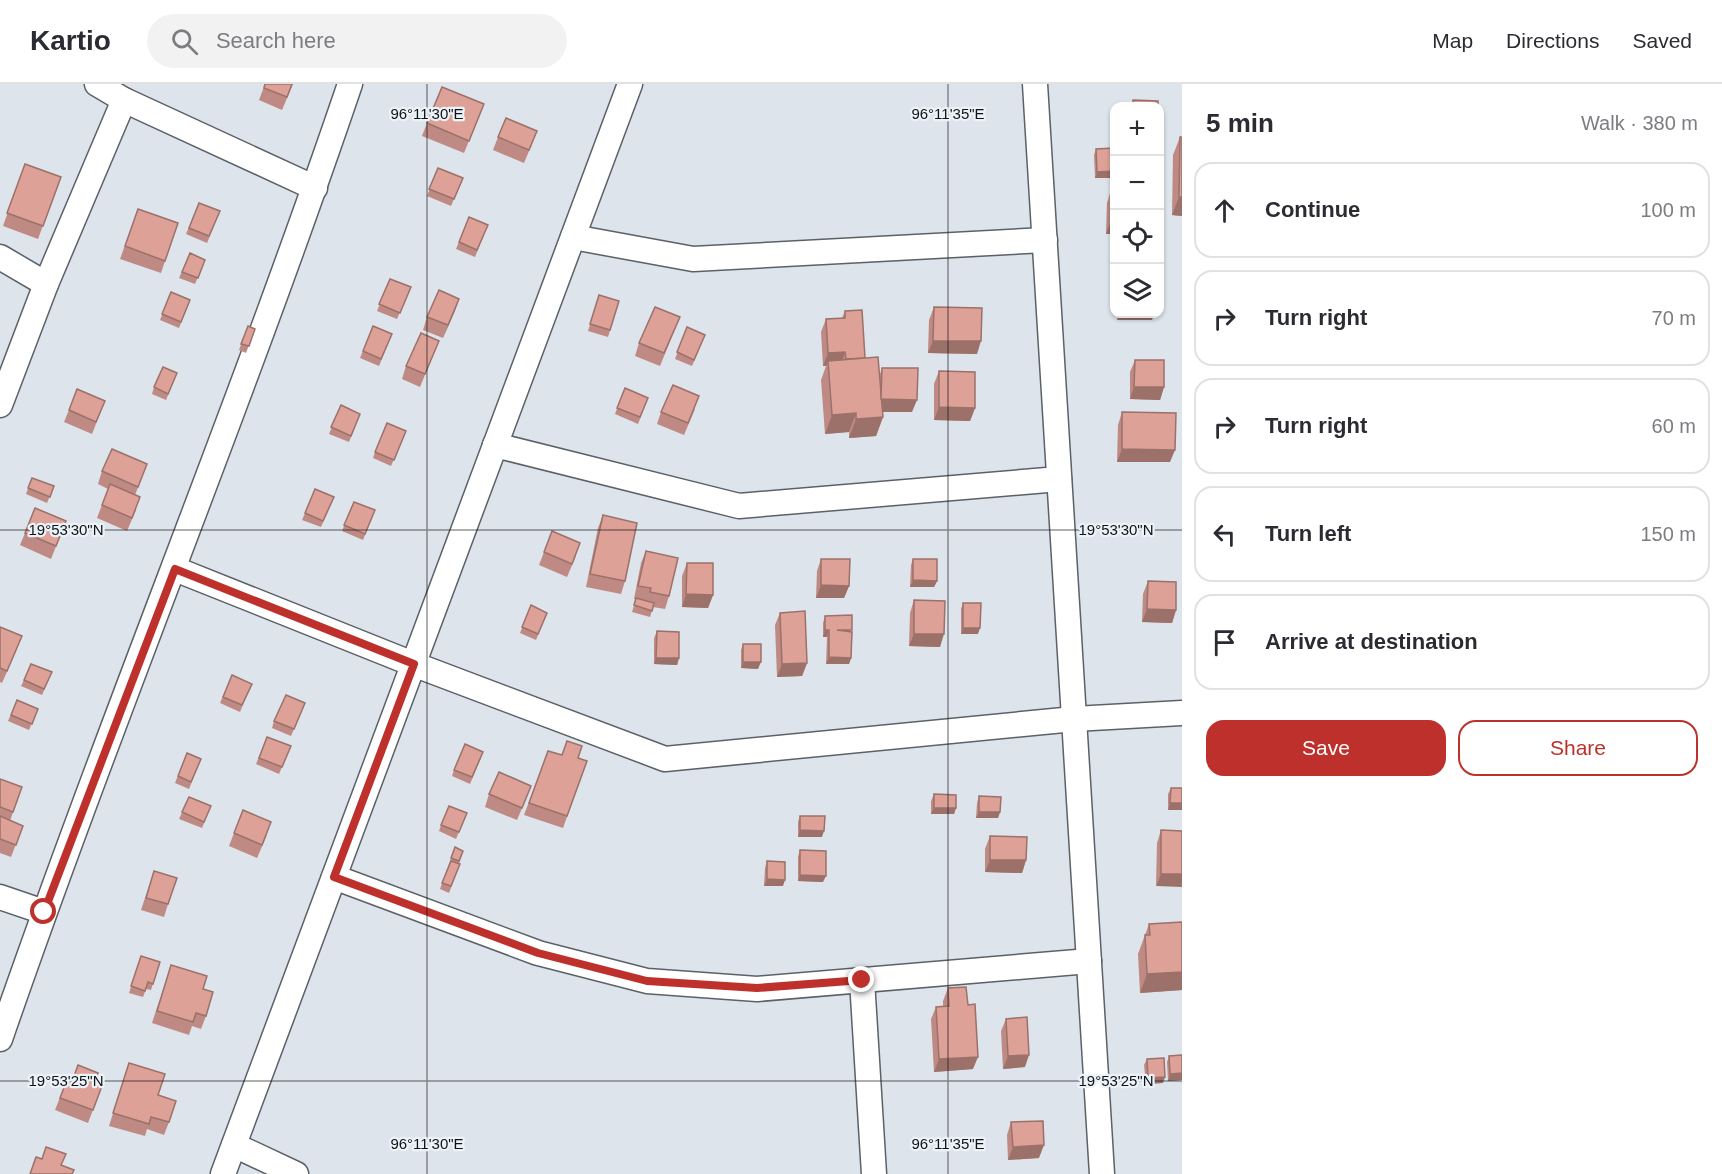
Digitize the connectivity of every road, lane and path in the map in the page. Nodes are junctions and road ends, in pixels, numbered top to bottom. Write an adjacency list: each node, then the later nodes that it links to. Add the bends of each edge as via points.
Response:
1 (97, 84): 5 (street)
2 (350, 84): 6 (street)
3 (630, 84): 7 (street)
4 (1035, 84): 8 (street)
5 (124, 100): 6 (street); 10 (street)
6 (315, 188): 14 (street)
7 (573, 237): 8 (street, via 693,259); 12 (street)
8 (1045, 240): 13 (street)
9 (0, 256): 10 (street)
10 (46, 284): 11 (street)
11 (0, 405)
12 (495, 445): 13 (street, via 739,506); 15 (street)
13 (1059, 479): 17 (street)
14 (175, 569): 15 (street); 20 (street)
15 (414, 664): 17 (street, via 665,759); 18 (street)
16 (1182, 712): 17 (street)
17 (1074, 719): 21 (street)
18 (334, 877): 22 (street, via 538,953 647,981 757,988); 24 (street)
19 (0, 897): 20 (street)
20 (44, 912): 23 (street)
21 (1089, 961): 22 (street); 28 (street)
22 (862, 980): 27 (street)
23 (0, 1039)
24 (234, 1145): 25 (street); 26 (street)
25 (223, 1174)
26 (296, 1174)
27 (874, 1174)
28 (1102, 1174)

